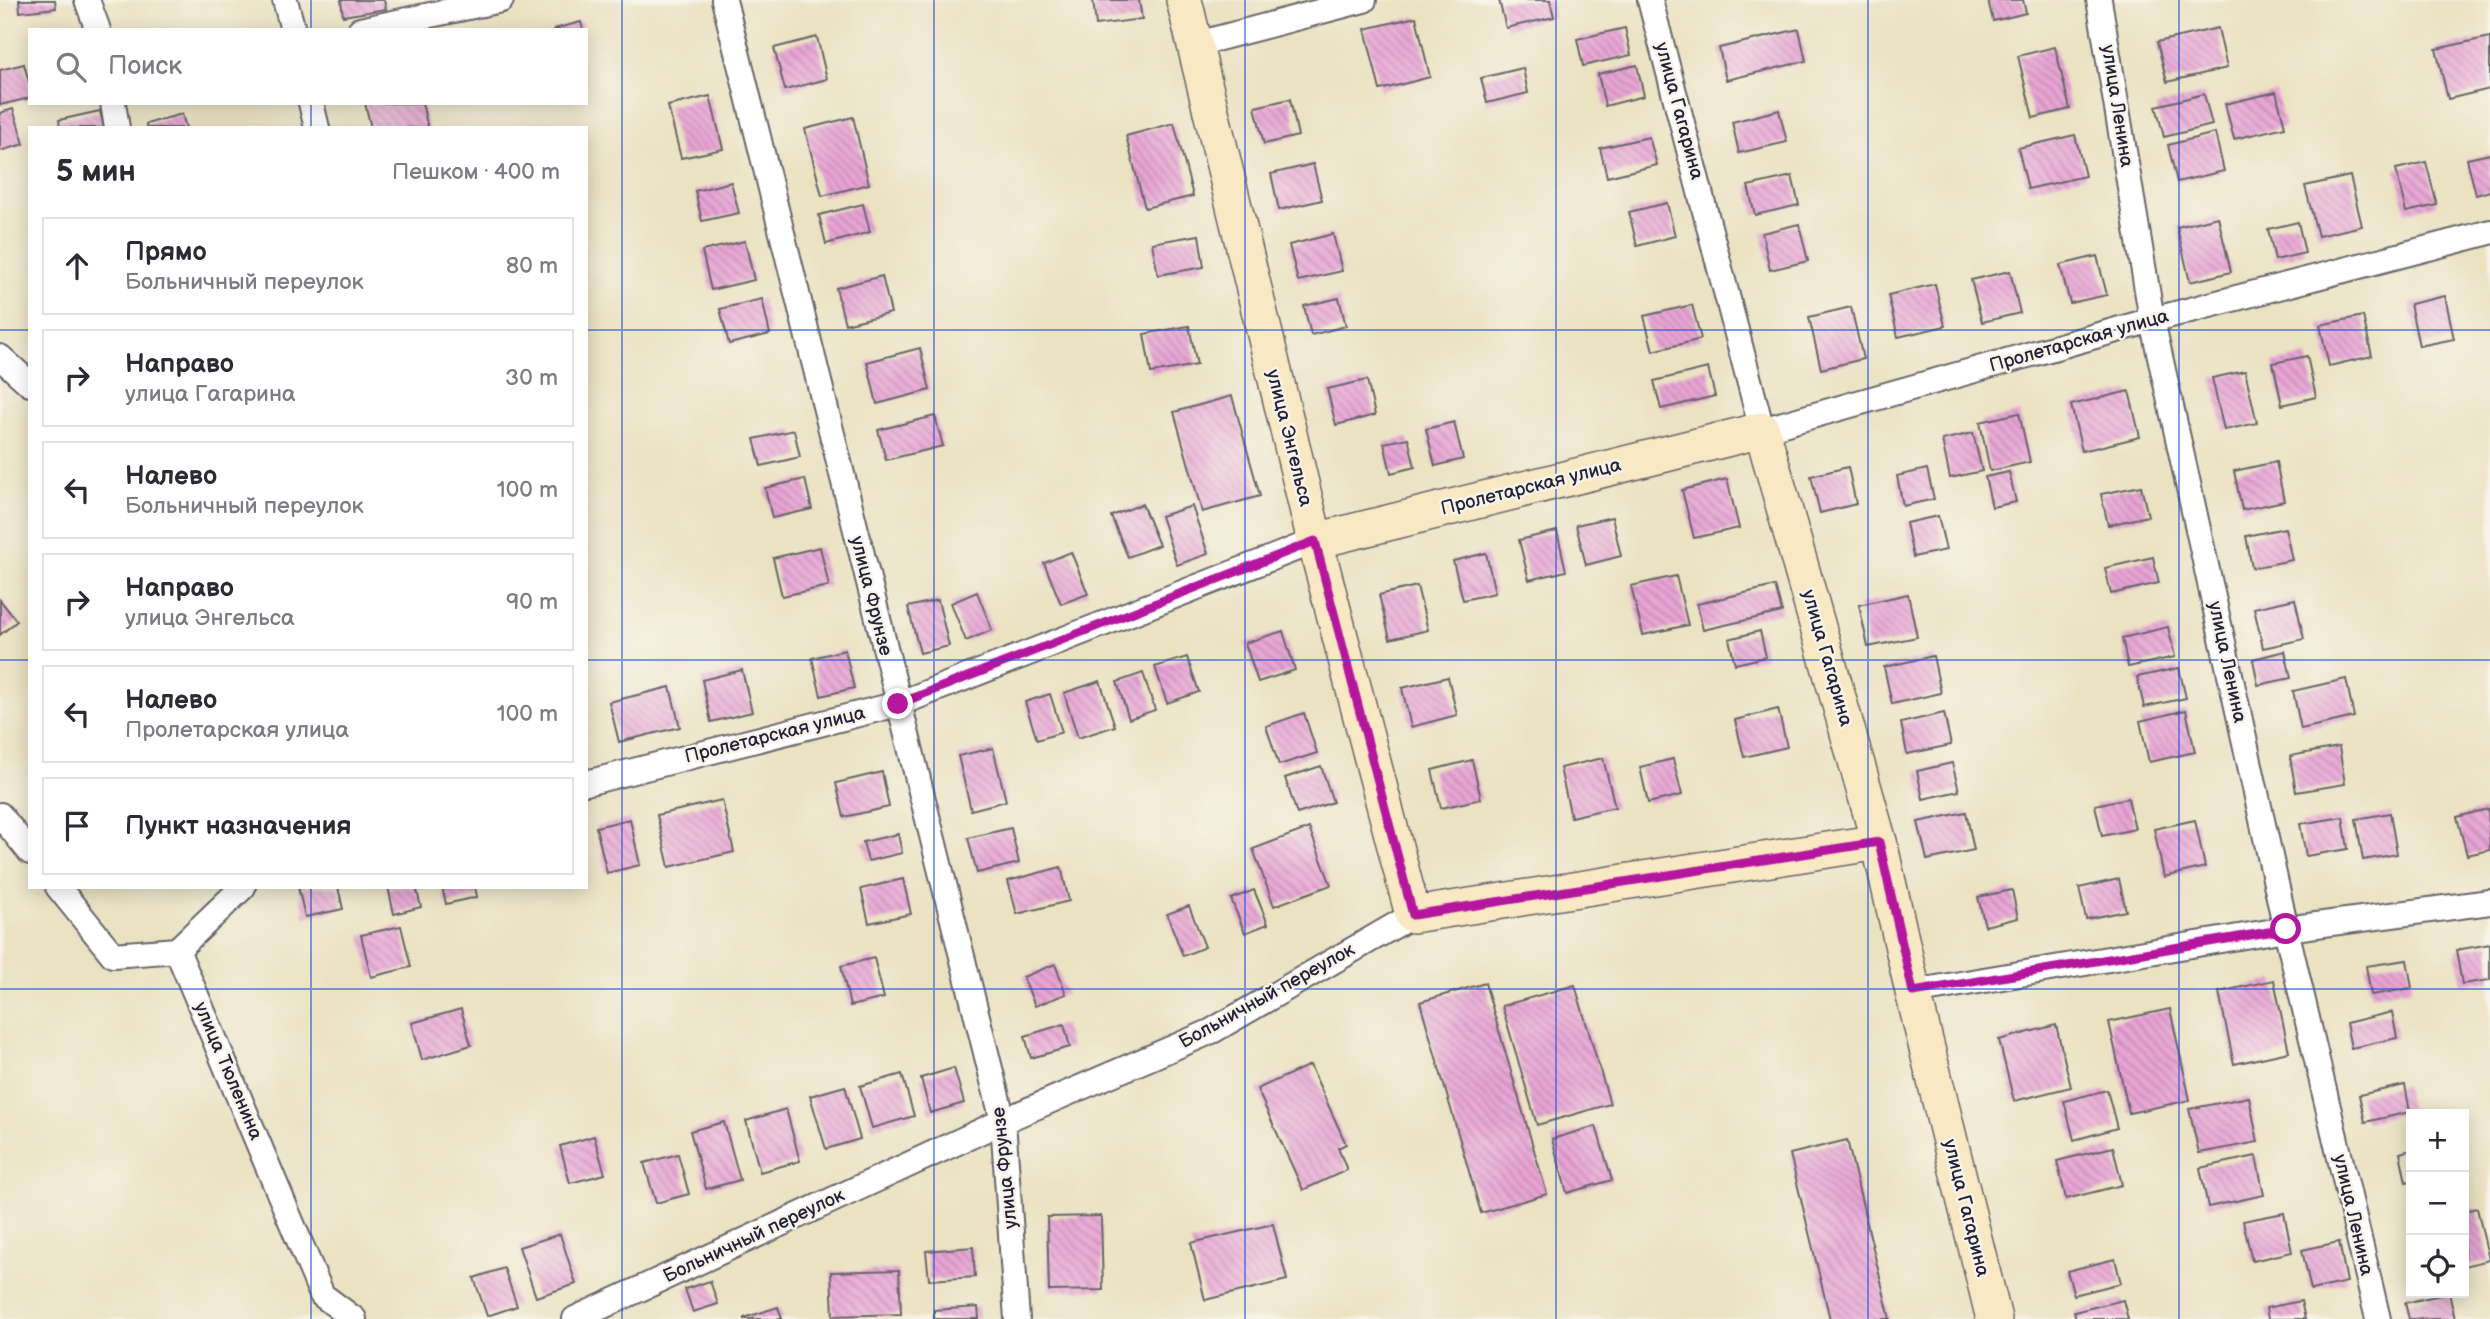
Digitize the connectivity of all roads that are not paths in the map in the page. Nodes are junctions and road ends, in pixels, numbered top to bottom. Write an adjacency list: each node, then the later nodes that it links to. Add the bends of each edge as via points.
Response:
1 (87, 0): 9 (street)
2 (285, 0): 10 (street)
3 (501, 0): 11 (street)
4 (724, 0): 23 (street, улица Фрунзе)
5 (1184, 0): 12 (main road, улица Энгельса)
6 (1364, 0): 12 (street)
7 (1650, 0): 21 (street, улица Гагарина)
8 (2099, 0): 18 (street, улица Ленина)
9 (97, 28)
10 (292, 28)
11 (369, 28)
12 (1193, 45): 22 (main road, улица Энгельса)
13 (113, 105): 15 (street)
14 (311, 105): 16 (street)
15 (117, 126)
16 (317, 126)
17 (2490, 232): 18 (street, Пролетарская улица)
18 (2152, 320): 21 (street, Пролетарская улица); 32 (street, улица Ленина)
19 (0, 357): 20 (street)
20 (28, 382)
21 (1762, 430): 22 (main road, Пролетарская улица); 26 (main road, улица Гагарина)
22 (1315, 541): 23 (street, Пролетарская улица); 31 (main road, улица Энгельса)
23 (898, 704): 24 (street, Пролетарская улица); 35 (street, улица Фрунзе)
24 (588, 782)
25 (0, 815): 27 (street)
26 (1879, 842): 31 (main road, Больничный переулок); 34 (main road, улица Гагарина)
27 (28, 850)
28 (60, 889): 33 (street, via 113,955)
29 (241, 889): 33 (street)
30 (2490, 902): 32 (street)
31 (1413, 915): 35 (street, Больничный переулок, via 1212,1031)
32 (2286, 929): 34 (street); 40 (street, улица Ленина)
33 (177, 950): 36 (street, улица Тюленина, via 322,1295)
34 (1913, 992): 39 (main road, улица Гагарина)
35 (1003, 1121): 37 (street, Больничный переулок); 38 (street, улица Фрунзе)
36 (354, 1319)
37 (575, 1319)
38 (1017, 1319)
39 (1994, 1319)
40 (2378, 1319)

